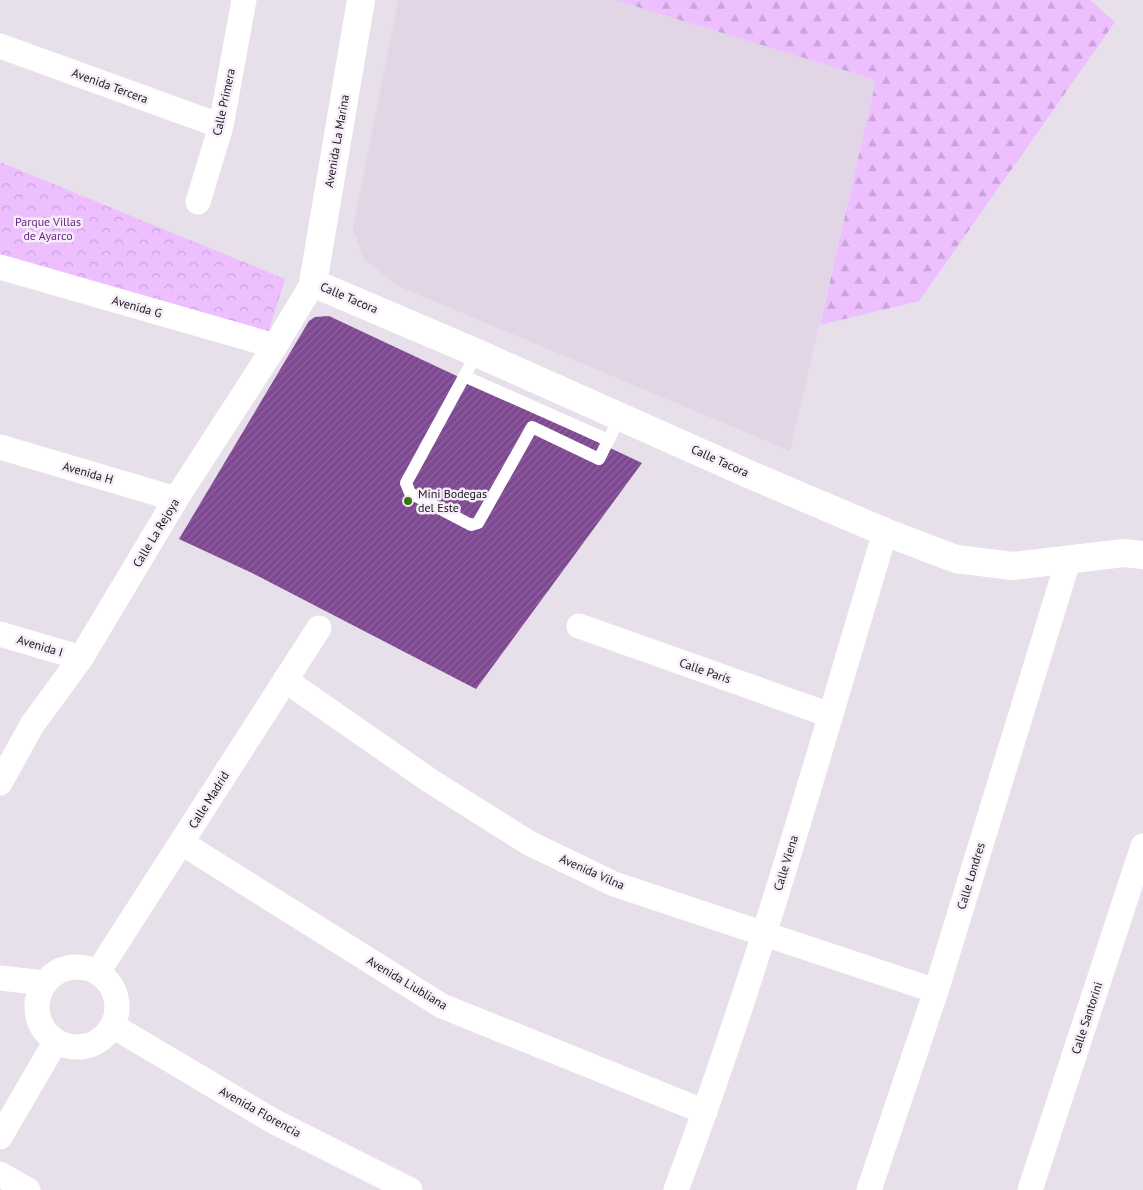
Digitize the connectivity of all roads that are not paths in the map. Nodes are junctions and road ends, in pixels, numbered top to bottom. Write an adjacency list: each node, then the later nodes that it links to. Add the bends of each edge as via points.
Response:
1 (244, 0): 4 (street, Calle Primera)
2 (361, 0): 7 (street, Avenida La Marina)
3 (0, 46): 4 (street, Avenida Tercera)
4 (220, 126): 5 (street, Calle Primera)
5 (198, 202)
6 (0, 267): 8 (street, Avenida G)
7 (313, 283): 8 (street, Calle La Rejoya); 9 (street, Calle Tacora)
8 (275, 346): 12 (street, Calle La Rejoya)
9 (470, 364): 10 (street, Calle Tacora); 10 (lane, via 406,483 410,493 471,525 478,522 532,427 599,459)
10 (614, 428): 13 (street, Calle Tacora)
11 (0, 447): 12 (street, Avenida H)
12 (176, 499): 19 (street, Calle La Rejoya)
13 (886, 532): 15 (street, Calle Tacora, via 956,559 1013,566); 21 (street, Calle Viena)
14 (1143, 555): 15 (street, Calle Tacora, via 1124,553)
15 (1068, 561): 29 (street, Calle Londres)
16 (579, 626): 21 (street, Calle París)
17 (319, 628): 20 (street, Calle Madrid)
18 (0, 634): 19 (street, Avenida I)
19 (81, 658): 22 (street, Calle La Rejoya, via 32,725)
20 (285, 680): 23 (street, Calle Madrid); 25 (street, Avenida Vilna, via 432,782 529,842 614,884)
21 (830, 715): 25 (street, Calle Viena)
22 (0, 783)
23 (182, 843): 26 (street, Calle Madrid); 33 (street, Avenida Liubliana, via 442,1006)
24 (1143, 846): 40 (street, Calle Santorini)
25 (765, 933): 29 (street, Avenida Vilna); 33 (street, Calle Viena)
26 (98, 972): 30 (street, via 87,967 63,969 52,974); 31 (street, via 115,990 118,1014)
27 (0, 978): 30 (street)
28 (0, 988): 30 (street)
29 (936, 991): 39 (street, Calle Londres)
30 (40, 995): 32 (street, via 39,1020 46,1033)
31 (113, 1026): 32 (street, via 94,1044 68,1046); 37 (street, Avenida Florencia, via 273,1121)
32 (56, 1041): 34 (street)
33 (705, 1112): 38 (street, Calle Viena)
34 (0, 1137)
35 (0, 1174): 36 (street)
36 (28, 1190)
37 (410, 1190)
38 (676, 1190)
39 (869, 1190)
40 (1030, 1190)

